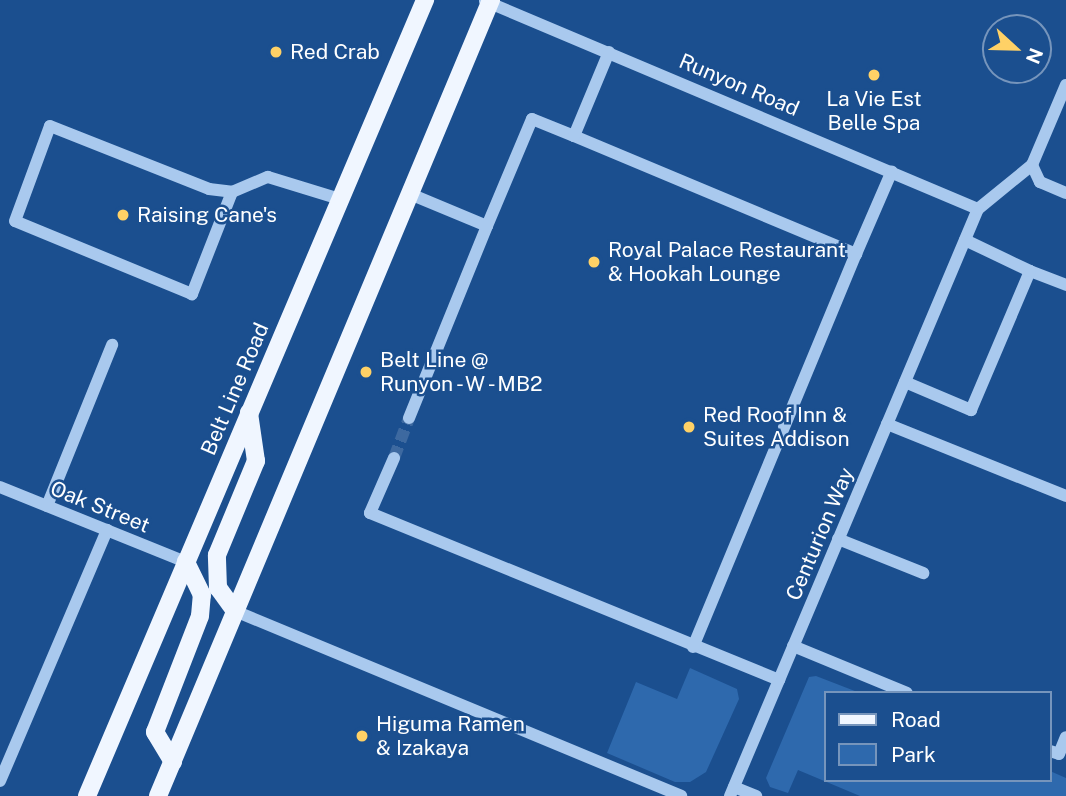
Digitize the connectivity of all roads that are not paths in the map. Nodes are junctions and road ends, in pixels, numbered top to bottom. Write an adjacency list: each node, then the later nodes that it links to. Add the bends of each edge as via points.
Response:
1 (425, 0): 11 (main road, Belt Line Road)
2 (488, 1): 3 (street, Runyon Road); 10 (main road)
3 (609, 52): 5 (street); 7 (street, Runyon Road)
4 (1066, 85): 6 (street)
5 (574, 136): 13 (street, via 532,119); 15 (street)
6 (1032, 165): 9 (street, via 1040,182); 12 (street)
7 (892, 172): 12 (street, Runyon Road); 15 (street)
8 (232, 192): 8 (street, via 209,188 50,126 15,221 192,294); 11 (street, via 268,177)
9 (1066, 193)
10 (410, 194): 13 (street); 31 (main road)
11 (340, 199): 20 (main road, Belt Line Road)
12 (978, 209): 14 (street, Centurion Way)
13 (487, 226): 21 (street)
14 (965, 240): 16 (street); 19 (street, Centurion Way)
15 (856, 254): 33 (street)
16 (1030, 271): 17 (street); 19 (street, via 971,410)
17 (1066, 285)
18 (112, 345): 26 (street)
19 (905, 382): 22 (street, Centurion Way)
20 (249, 413): 29 (main road, Belt Line Road); 31 (main road, via 256,461 217,555 218,588)
21 (409, 418)
22 (887, 424): 25 (street); 28 (street, Centurion Way)
23 (394, 458): 33 (street, via 370,513)
24 (0, 487): 26 (street, Oak Street)
25 (1066, 496)
26 (47, 506): 27 (street, Oak Street)
27 (107, 530): 29 (street, Oak Street); 39 (street)
28 (838, 539): 30 (street); 32 (street, Centurion Way)
29 (186, 562): 38 (main road, via 202,595 200,616 155,732); 41 (main road, Belt Line Road)
30 (923, 573)
31 (235, 611): 38 (main road); 43 (street)
32 (793, 646): 34 (street, Centurion Way); 35 (street)
33 (693, 647): 34 (street)
34 (779, 680): 40 (street, Centurion Way)
35 (902, 691)
36 (1066, 737): 37 (street, via 1059,754)
37 (1052, 752)
38 (173, 762): 42 (main road)
39 (0, 781)
40 (732, 792): 44 (street)
41 (87, 796)
42 (158, 796)
43 (681, 796)
44 (756, 796)

